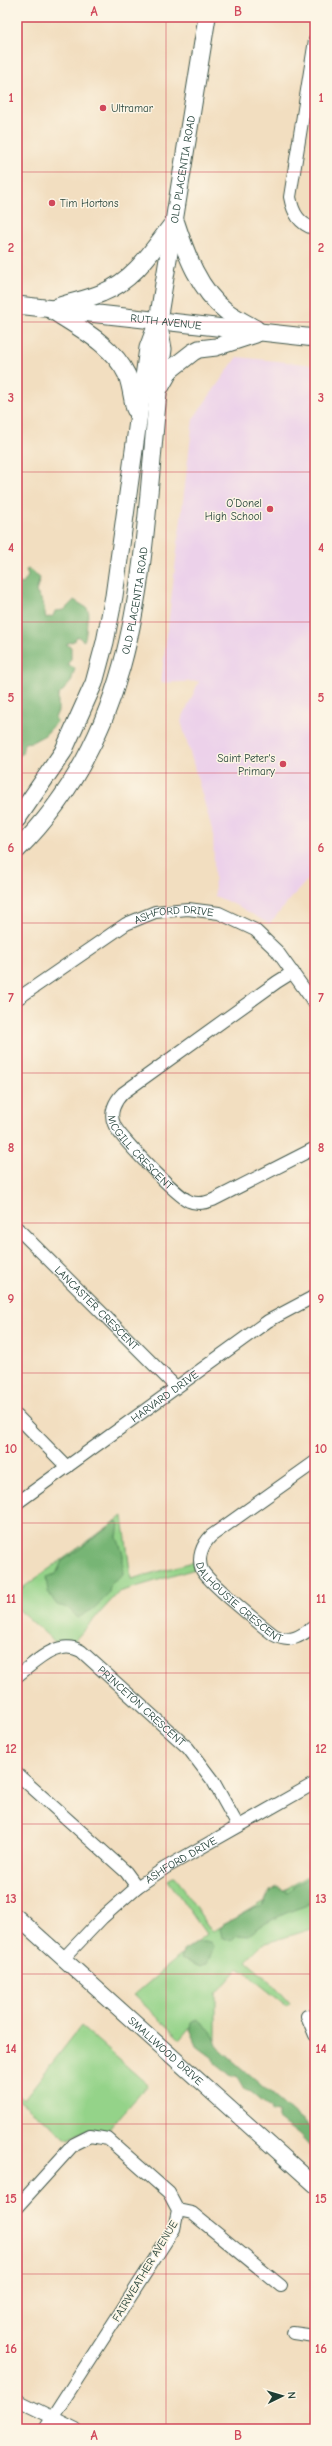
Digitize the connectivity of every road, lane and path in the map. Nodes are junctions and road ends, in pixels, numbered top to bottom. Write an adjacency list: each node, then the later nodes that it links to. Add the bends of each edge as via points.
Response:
1 (207, 17): 3 (main road, OLD PLACENTIA ROAD)
2 (315, 40): 4 (street, via 290,197 297,217)
3 (175, 220): 6 (main road, via 140,266 127,278 102,293); 7 (main road, OLD PLACENTIA ROAD); 8 (main road, via 188,257 204,285 225,310)
4 (315, 229)
5 (17, 305): 6 (main road, RUTH AVENUE)
6 (49, 309): 7 (main road, RUTH AVENUE); 11 (main road, via 92,336 122,368 127,376)
7 (158, 321): 8 (main road, RUTH AVENUE); 10 (main road, OLD PLACENTIA ROAD, via 163,348); 11 (main road, OLD PLACENTIA ROAD, via 148,348)
8 (261, 332): 9 (main road, RUTH AVENUE); 10 (main road, via 216,347 199,348 186,356 166,376)
9 (315, 338)
10 (156, 402): 13 (main road, OLD PLACENTIA ROAD, via 140,587 120,675 104,720 85,760 54,808)
11 (137, 416): 12 (main road, OLD PLACENTIA ROAD, via 114,596 94,683 64,752)
12 (17, 819)
13 (17, 850)
14 (293, 972): 15 (street, ASHFORD DRIVE, via 270,943 243,923 210,911 177,909 150,914 126,924); 16 (street, ASHFORD DRIVE); 17 (street, MCGILL CRESCENT, via 123,1093 116,1101 112,1119 116,1129 130,1145 180,1195 195,1203 213,1200)
15 (17, 999)
16 (315, 1004)
17 (315, 1148)
18 (17, 1228): 20 (street, LANCASTER CRESCENT)
19 (315, 1296): 20 (street, HARVARD DRIVE, via 268,1321)
20 (176, 1387): 23 (street, HARVARD DRIVE)
21 (17, 1416): 23 (street)
22 (315, 1462): 25 (street, DALHOUSIE CRESCENT, via 211,1536 204,1544 200,1556 206,1575 274,1635 283,1639 293,1639)
23 (67, 1467): 24 (street, HARVARD DRIVE)
24 (17, 1503)
25 (315, 1626)
26 (17, 1676): 29 (street, PRINCETON CRESCENT, via 56,1649 71,1648 80,1651 188,1748 213,1781)
27 (17, 1774): 30 (street, via 126,1872)
28 (315, 1783): 29 (street, ASHFORD DRIVE)
29 (238, 1826): 30 (street, ASHFORD DRIVE)
30 (137, 1887): 32 (street, ASHFORD DRIVE, via 102,1918)
31 (17, 1917): 32 (street, SMALLWOOD DRIVE)
32 (63, 1959): 35 (street, SMALLWOOD DRIVE)
33 (308, 2016): 34 (street)
34 (315, 2035)
35 (315, 2185)
36 (17, 2207): 37 (street, FAIRWEATHER AVENUE, via 74,2144 95,2136 112,2142 169,2193)
37 (178, 2210): 38 (street, via 192,2213); 42 (street, FAIRWEATHER AVENUE, via 174,2229)
38 (281, 2286)
39 (293, 2333): 40 (street)
40 (315, 2336)
41 (17, 2400): 42 (street)
42 (52, 2418): 43 (street, FAIRWEATHER AVENUE); 44 (street)
43 (45, 2429)
44 (76, 2429)

